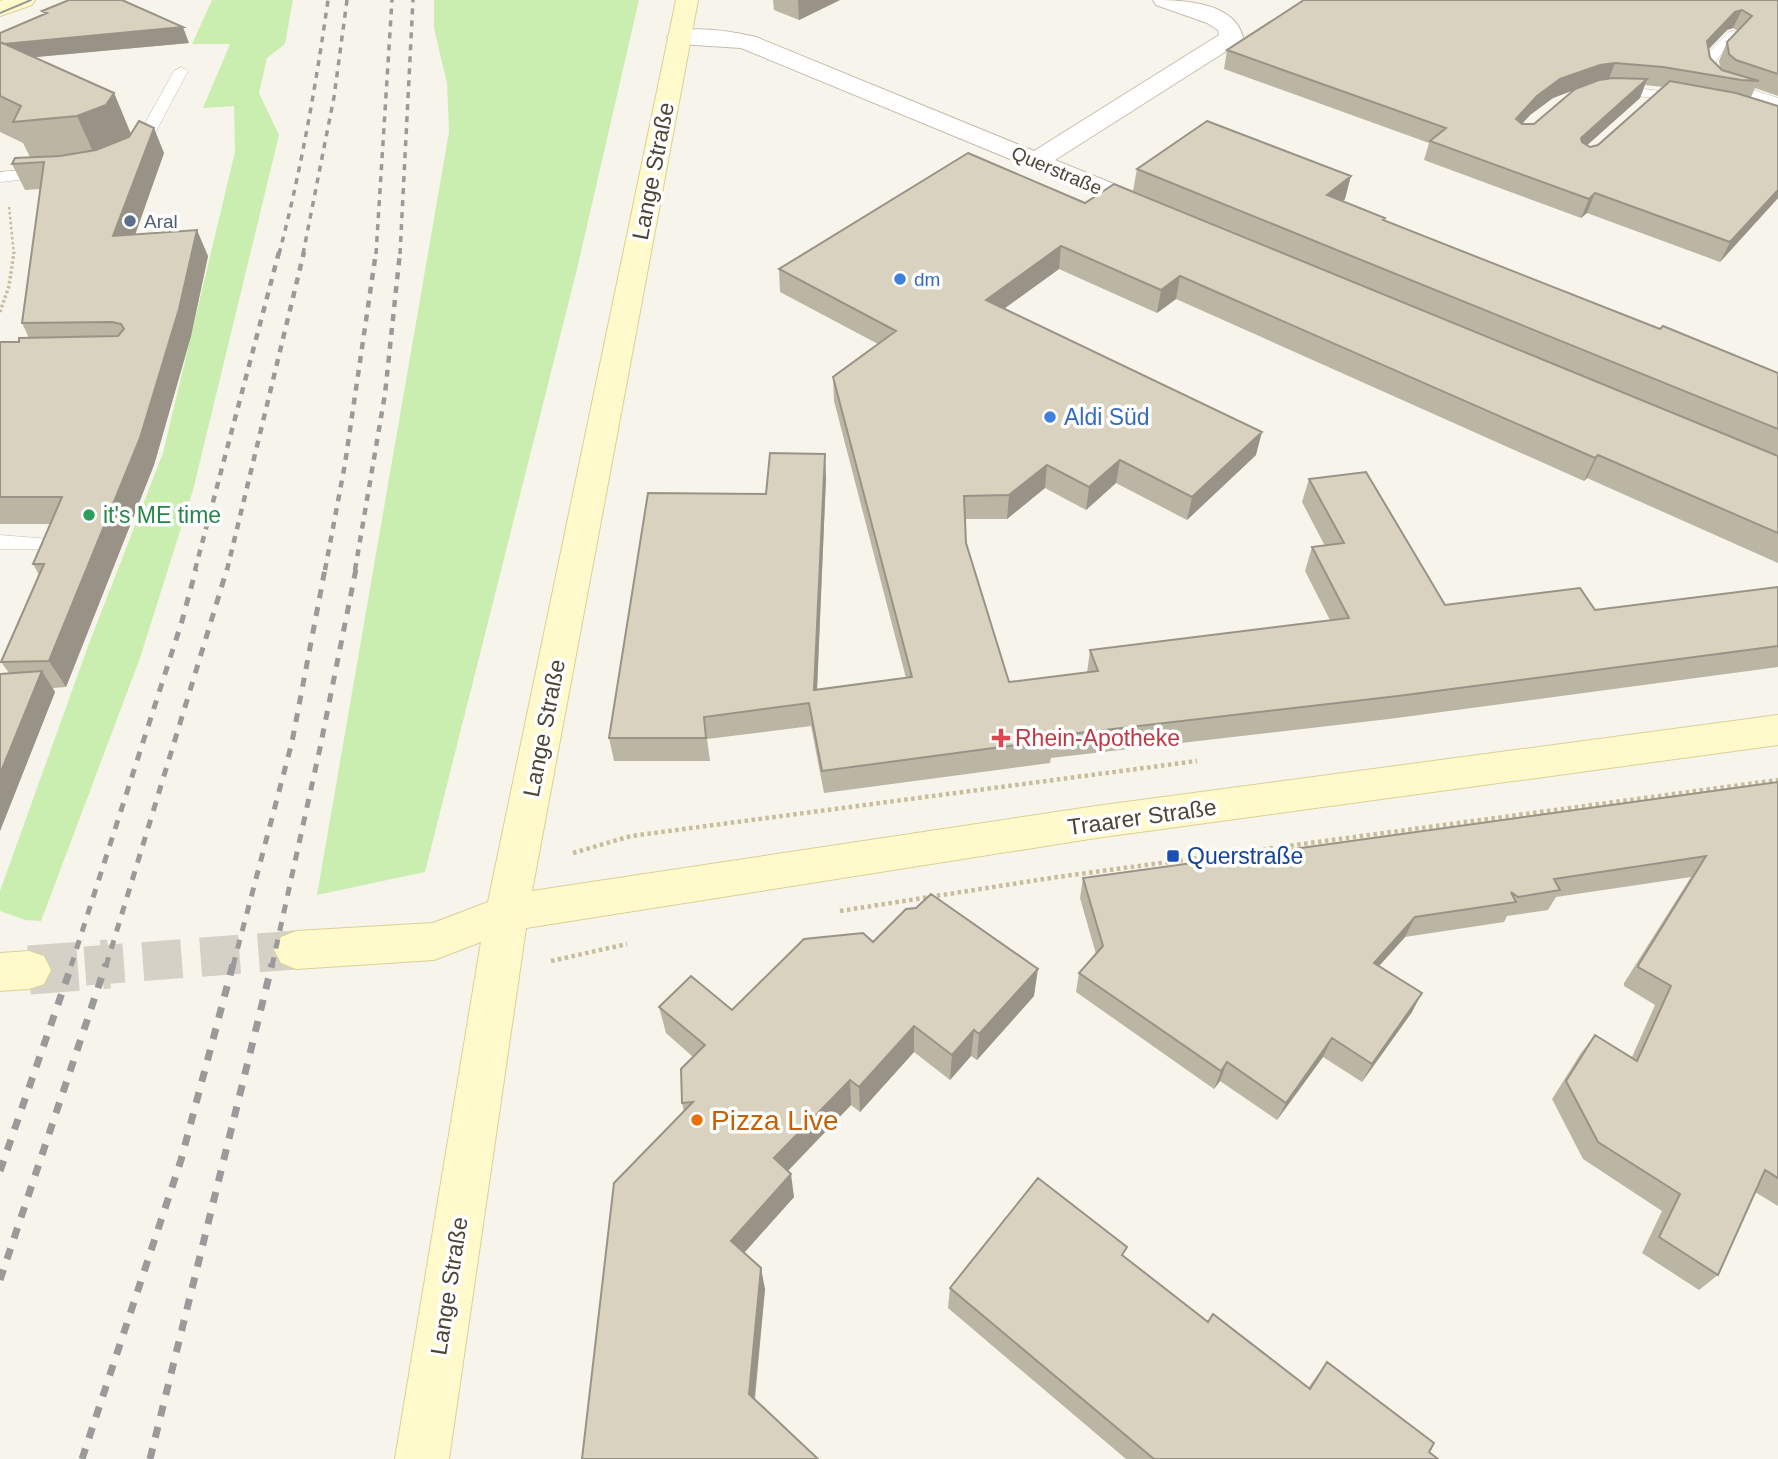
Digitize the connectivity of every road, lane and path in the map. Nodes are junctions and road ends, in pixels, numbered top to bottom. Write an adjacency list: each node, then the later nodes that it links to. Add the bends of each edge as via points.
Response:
1 (23, 0): 4 (main road)
2 (687, 0): 6 (main road, Lange Straße)
3 (1164, 0): 14 (street, via 1215,18 1229,27 1230,38)
4 (0, 9)
5 (1734, 35): 12 (lane, via 1709,59 1711,75)
6 (679, 37): 14 (street, Querstraße, via 748,42); 26 (main road, Lange Straße)
7 (181, 71): 15 (lane)
8 (1600, 89): 9 (lane)
9 (1656, 94): 10 (lane); 13 (lane)
10 (1705, 101)
11 (1740, 107): 12 (street)
12 (1774, 109)
13 (1635, 113)
14 (1036, 161): 19 (street, Querstraße)
15 (129, 162)
16 (68, 172): 17 (lane)
17 (0, 177)
18 (8, 202): 20 (path, via 15,261)
19 (1177, 220)
20 (0, 312)
21 (0, 542): 22 (lane)
22 (42, 544)
23 (1778, 730): 26 (main road, Traarer Straße, via 1096,822)
24 (1778, 780): 25 (path)
25 (836, 911)
26 (507, 913): 28 (main road, Traarer Straße, via 434,941); 29 (main road, Lange Straße)
27 (629, 943): 29 (path)
28 (296, 950)
29 (497, 973): 30 (main road, Lange Straße)
30 (422, 1459)

